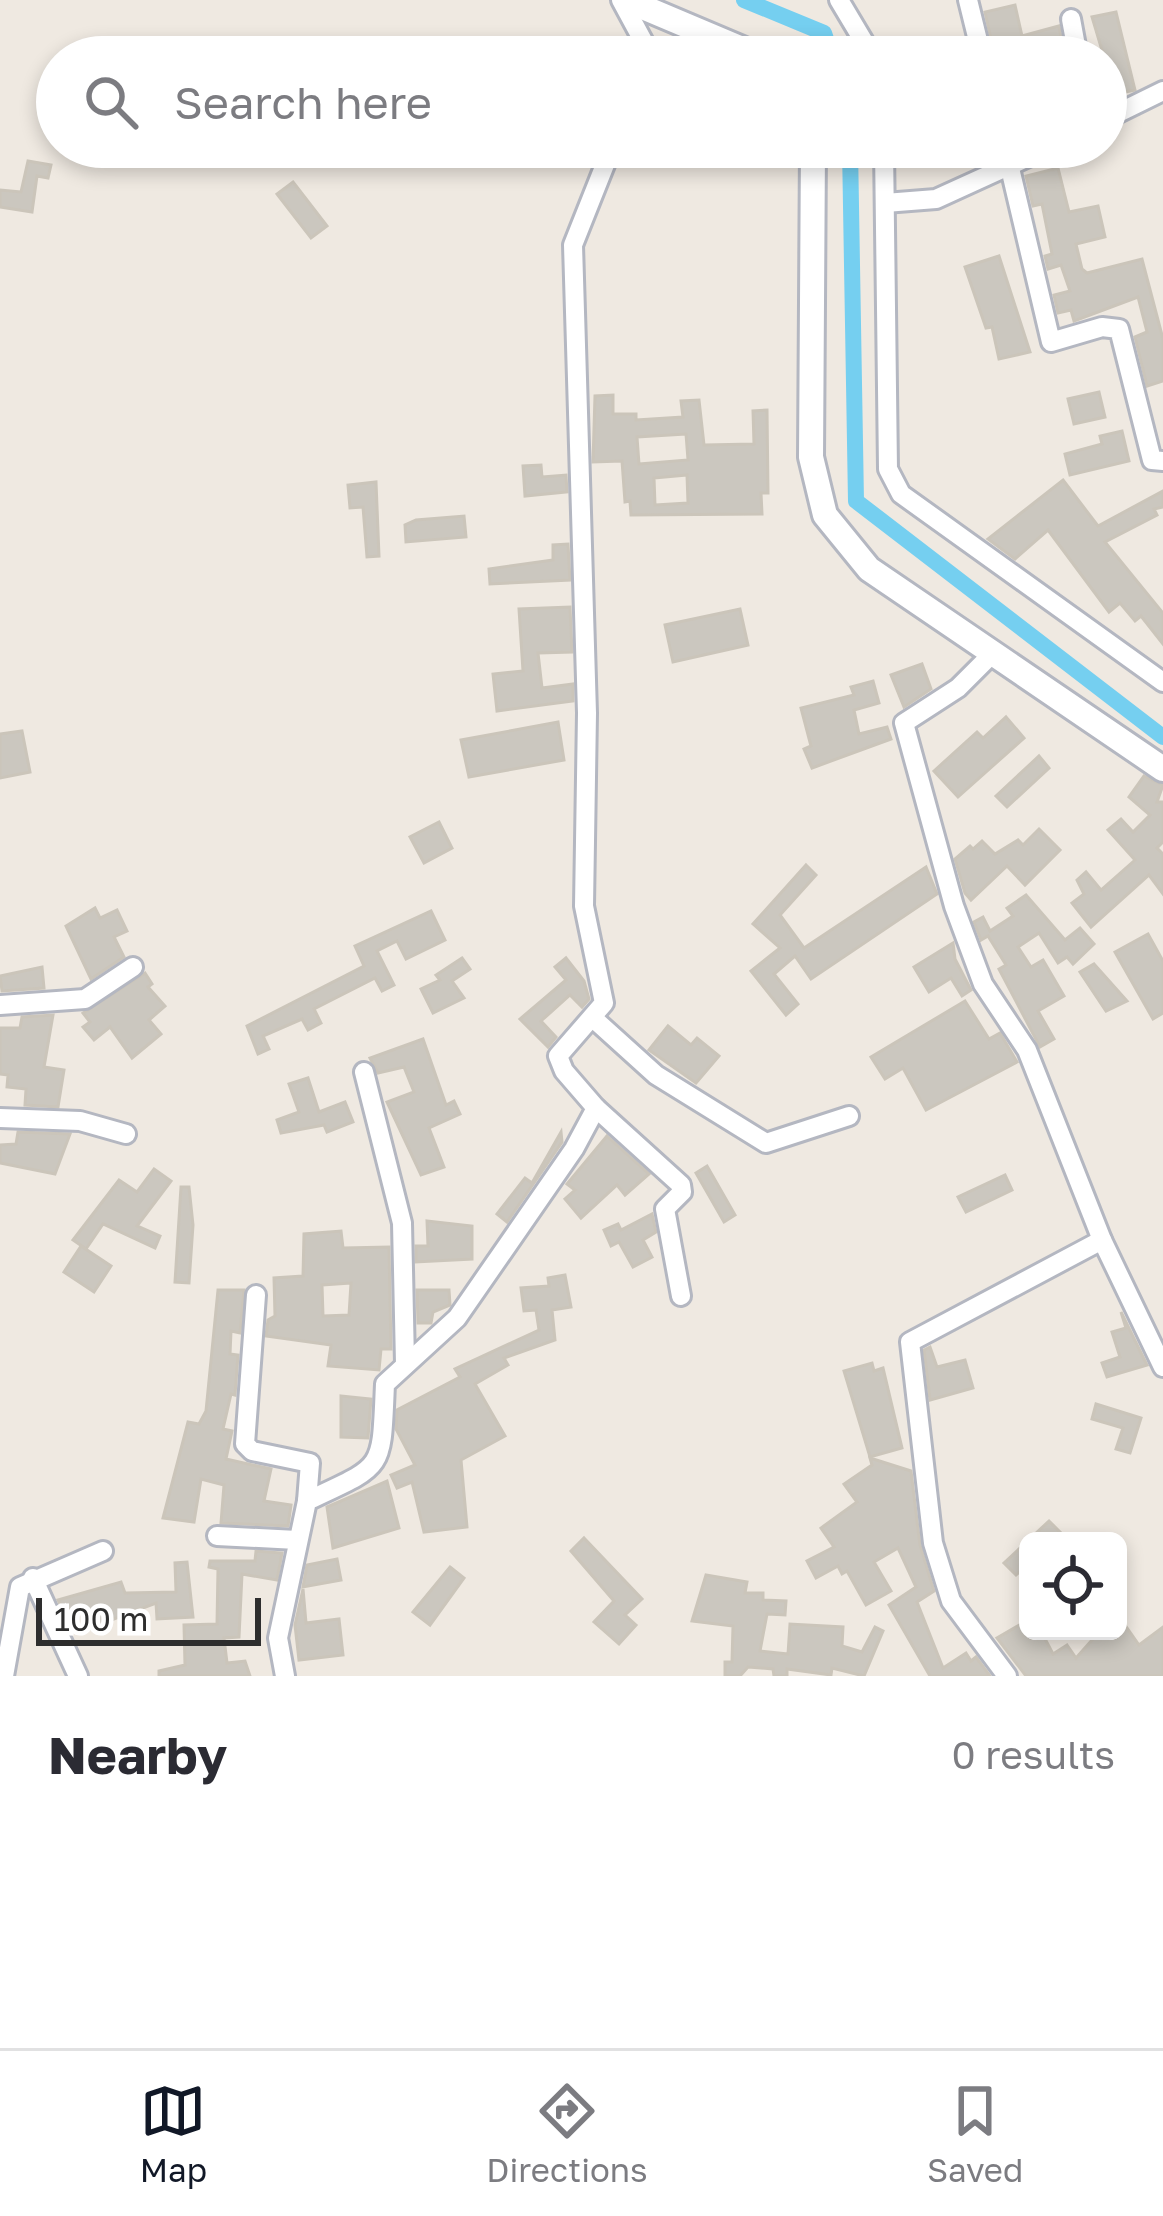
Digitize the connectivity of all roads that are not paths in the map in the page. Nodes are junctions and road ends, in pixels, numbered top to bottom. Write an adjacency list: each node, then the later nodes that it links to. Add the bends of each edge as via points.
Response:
1 (623, 0): 5 (street); 6 (street)
2 (838, 0): 7 (street)
3 (968, 0): 8 (street)
4 (1071, 20): 9 (street)
5 (641, 36)
6 (710, 36)
7 (859, 36)
8 (977, 36)
9 (1074, 36)
10 (1163, 91): 11 (street)
11 (1127, 109)
12 (604, 168): 24 (street, via 573,245 587,713 584,906 604,1003)
13 (812, 168): 19 (street, via 811,457 826,515 869,568)
14 (884, 168): 17 (street)
15 (1008, 168): 17 (street, via 936,199)
16 (1010, 168): 18 (street, via 1051,343 1119,329 1152,460)
17 (885, 202): 20 (street, via 883,437 901,494)
18 (1163, 460)
19 (992, 654): 21 (street); 30 (street, via 904,723 982,984 1027,1050)
20 (1162, 680)
21 (1163, 770)
22 (133, 967): 23 (street, via 85,999)
23 (0, 1005)
24 (593, 1018): 26 (street, via 559,1056); 27 (street, via 656,1075 766,1143)
25 (364, 1072): 33 (street, via 402,1222)
26 (596, 1108): 32 (street, via 681,1185 664,1209); 33 (street, via 457,1318)
27 (848, 1116)
28 (0, 1118): 29 (street, via 80,1121)
29 (126, 1135)
30 (1102, 1240): 34 (street); 43 (street, via 910,1342 933,1543 951,1600)
31 (256, 1295): 35 (street, via 245,1444 310,1463)
32 (682, 1296)
33 (405, 1363): 35 (street, via 385,1384 381,1457 371,1471)
34 (1163, 1367)
35 (307, 1501): 37 (street)
36 (218, 1536): 37 (street)
37 (297, 1540): 42 (street, via 278,1638)
38 (103, 1551): 39 (street)
39 (33, 1578): 40 (street, via 20,1587); 41 (street)
40 (4, 1676)
41 (78, 1676)
42 (285, 1676)
43 (1006, 1676)

